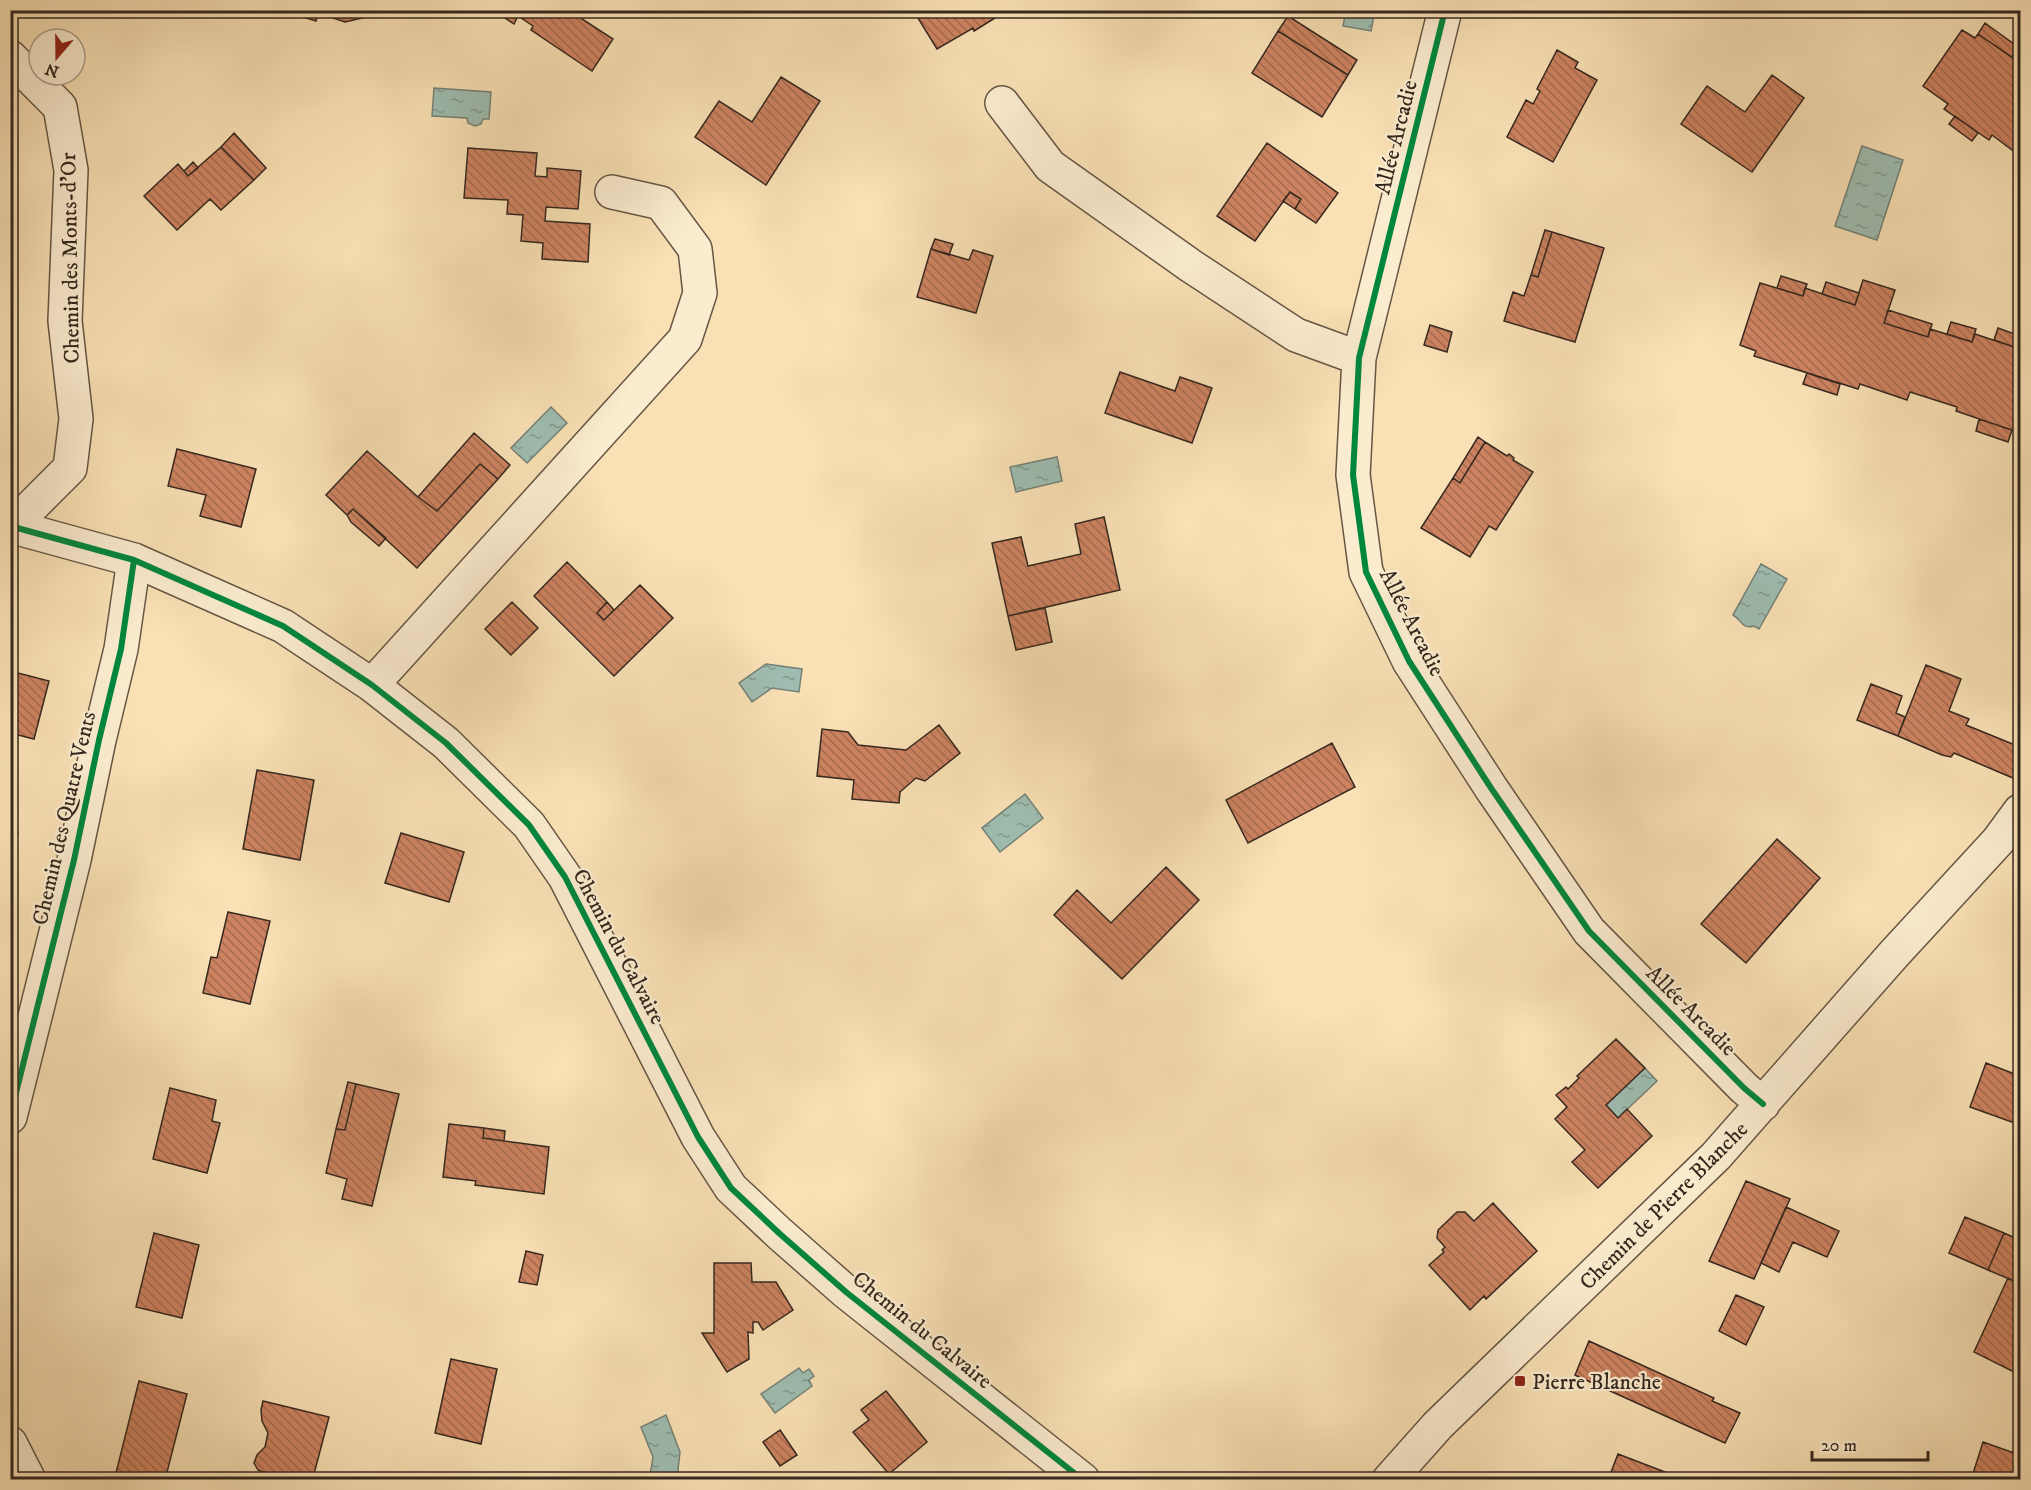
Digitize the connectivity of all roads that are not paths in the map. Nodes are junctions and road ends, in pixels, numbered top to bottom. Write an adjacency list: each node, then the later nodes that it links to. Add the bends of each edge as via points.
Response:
1 (1445, 10): 5 (street, Allée Arcadie)
2 (10, 57): 6 (street, Chemin des Monts-d'Or, via 60,107 71,170 65,321 76,418 70,468)
3 (1002, 102): 5 (street, via 1050,166 1296,335)
4 (612, 192): 8 (street, via 661,203 695,249 699,293 685,339)
5 (1359, 358): 10 (street, Allée Arcadie, via 1353,475 1366,572 1409,661 1589,931)
6 (11, 526): 7 (street, Chemin du Calvaire)
7 (134, 560): 8 (street, Chemin du Calvaire, via 283,626); 11 (street, Chemin des Quatre Vents, via 121,649)
8 (372, 685): 14 (street, Chemin du Calvaire, via 446,743 529,825 565,877 698,1137 731,1188 846,1292)
9 (2020, 811): 10 (street, Chemin de Pierre Blanche, via 1998,841)
10 (1763, 1104): 15 (street, Chemin de Pierre Blanche, via 1716,1156 1438,1425)
11 (10, 1117)
12 (10, 1443): 13 (street)
13 (29, 1479)
14 (1083, 1479)
15 (1389, 1479)

